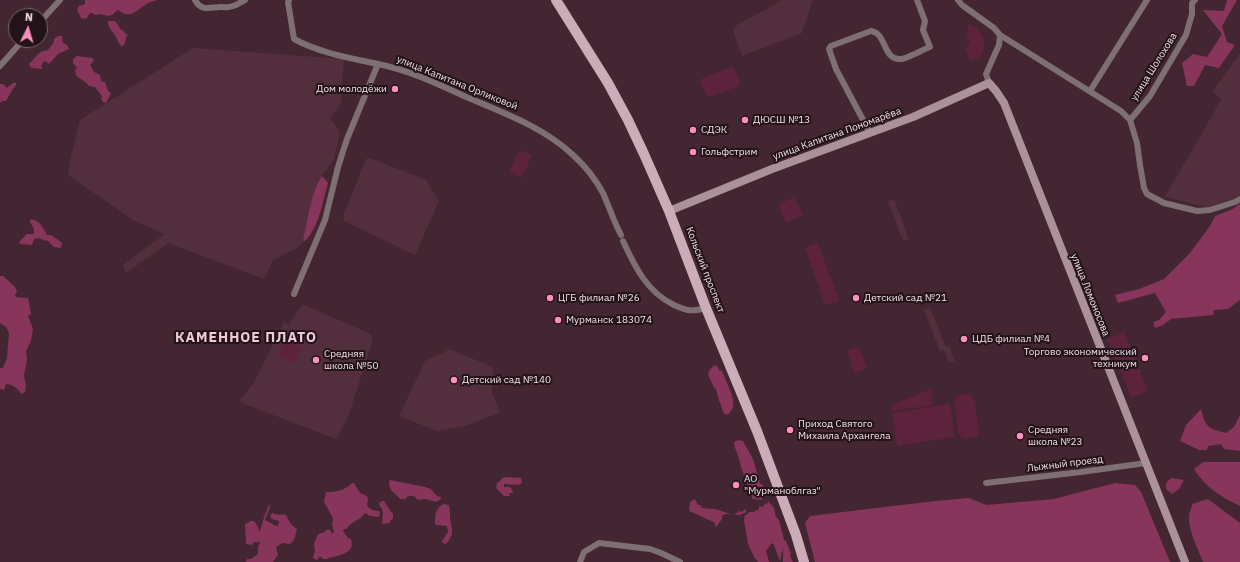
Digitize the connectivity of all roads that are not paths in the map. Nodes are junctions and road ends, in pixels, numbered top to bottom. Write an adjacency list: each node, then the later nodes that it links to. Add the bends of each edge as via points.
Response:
1 (60, 0): 10 (street)
2 (195, 0): 3 (street, via 207,9 228,8)
3 (245, 0)
4 (289, 0): 13 (street, улица Капитана Орликовой, via 294,39 306,46)
5 (556, 0): 20 (main road, Кольский проспект, via 628,120)
6 (917, 0): 18 (street, via 925,21 923,30 930,47 901,59 893,57 888,54 879,35 871,31 829,49 836,69)
7 (958, 0): 11 (street, via 994,28)
8 (1147, 0): 16 (street)
9 (1195, 0): 17 (street, улица Шолохова, via 1192,3 1192,14 1186,35 1150,96)
10 (48, 13)
11 (1001, 38): 15 (street, via 986,74); 16 (street)
12 (17, 48): 14 (street)
13 (378, 64): 21 (street, via 347,139 325,220); 22 (street, улица Капитана Орликовой, via 395,67 455,92 523,122 553,139 573,155 602,192 642,278 653,291 667,302 685,310)
14 (0, 66)
15 (989, 83): 18 (street, улица Капитана Пономарёва); 23 (street, улица Ломоносова, via 1004,104)
16 (1090, 91): 17 (street, via 1121,111)
17 (1130, 120): 19 (street, via 1147,194 1164,203 1197,211 1210,210)
18 (870, 133): 20 (street, улица Капитана Пономарёва)
19 (1240, 199)
20 (669, 211): 22 (main road, Кольский проспект)
21 (294, 294)
22 (706, 308): 27 (main road, Кольский проспект, via 757,432)
23 (1146, 462): 24 (street, Лыжный проезд); 28 (street, улица Ломоносова)
24 (986, 483)
25 (580, 562): 26 (street, via 584,552 599,543 661,552)
26 (680, 562)
27 (804, 562)
28 (1185, 562)

